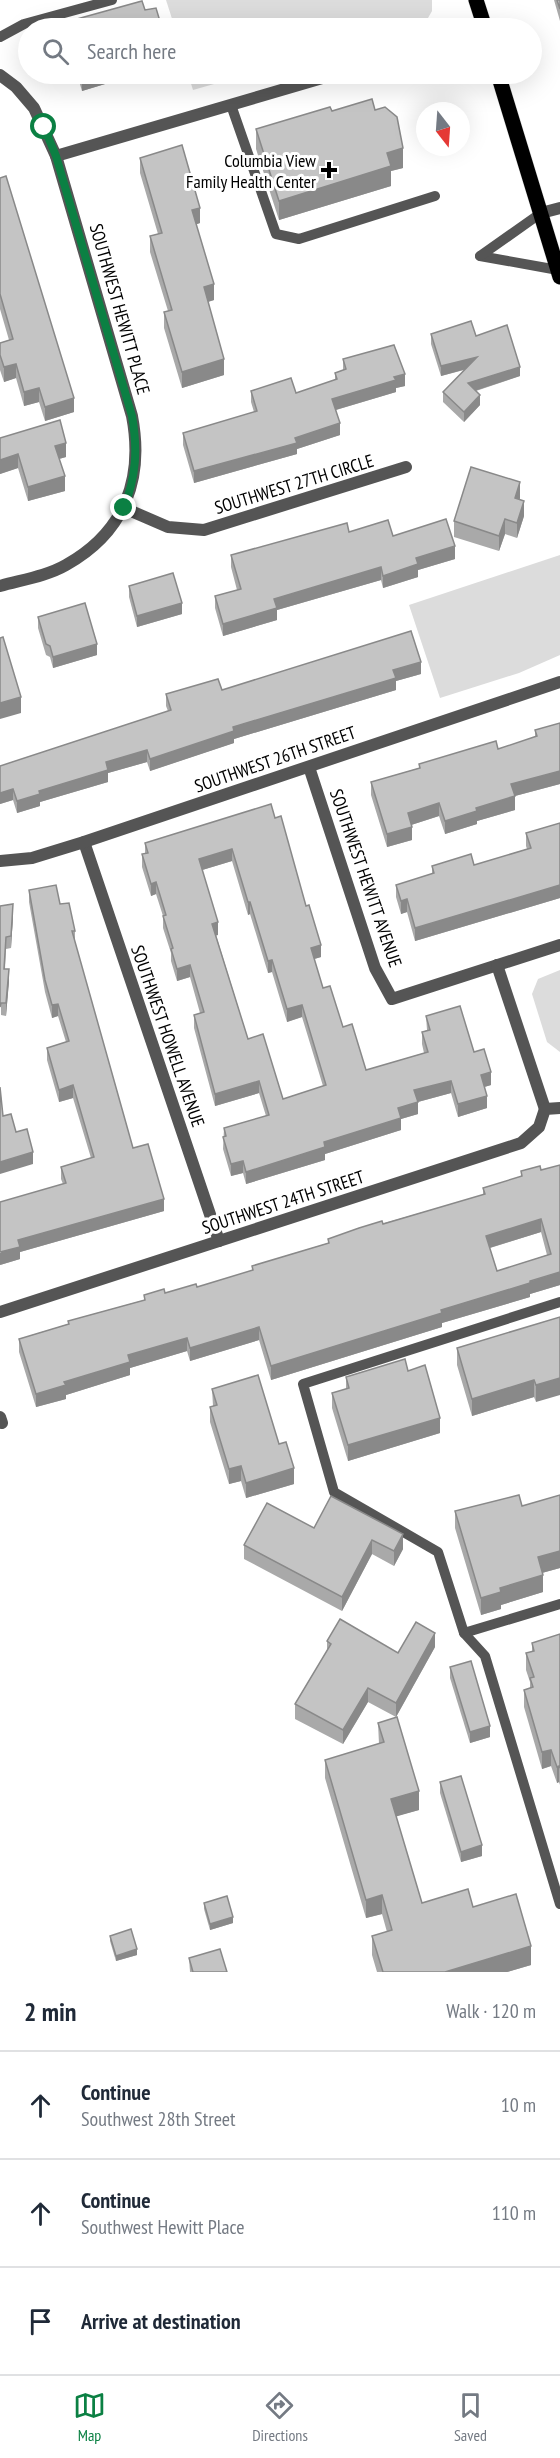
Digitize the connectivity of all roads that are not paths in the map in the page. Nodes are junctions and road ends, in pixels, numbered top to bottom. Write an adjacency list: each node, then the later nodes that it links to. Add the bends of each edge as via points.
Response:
1 (112, 0): 3 (lane)
2 (476, 0): 4 (main road)
3 (46, 18)
4 (482, 18)
5 (18, 27): 6 (lane)
6 (0, 37)
7 (0, 75): 11 (street, SOUTHWEST HEWITT PLACE, via 34,108)
8 (302, 84): 10 (street)
9 (501, 84): 14 (main road)
10 (231, 105): 11 (street); 12 (lane, via 276,234 299,238)
11 (56, 156): 17 (street, SOUTHWEST HEWITT PLACE, via 134,425 135,480)
12 (435, 196)
13 (560, 208): 14 (street)
14 (541, 213): 15 (main road); 15 (lane, via 480,256)
15 (559, 274)
16 (406, 467): 17 (street, SOUTHWEST 27TH CIRCLE, via 204,530 168,527)
17 (124, 508): 18 (street, SOUTHWEST HEWITT PLACE, via 102,537 65,566)
18 (0, 586)
19 (560, 682): 20 (street, SOUTHWEST 26TH STREET)
20 (309, 767): 21 (street, SOUTHWEST 26TH STREET); 24 (street, SOUTHWEST HEWITT AVENUE, via 375,968 392,999)
21 (84, 842): 22 (street, SOUTHWEST 26TH STREET, via 33,858); 27 (street, SOUTHWEST HOWELL AVENUE)
22 (0, 861)
23 (560, 945): 24 (street)
24 (497, 965): 26 (street)
25 (560, 1108): 26 (street)
26 (546, 1109): 27 (street, SOUTHWEST 24TH STREET, via 539,1127 521,1143)
27 (219, 1241): 29 (street, SOUTHWEST 24TH STREET)
28 (560, 1302): 31 (lane, via 303,1384 334,1492 438,1552)
29 (0, 1312)
30 (560, 1604): 31 (lane)
31 (464, 1633): 32 (lane, via 485,1656)
32 (560, 1904)

